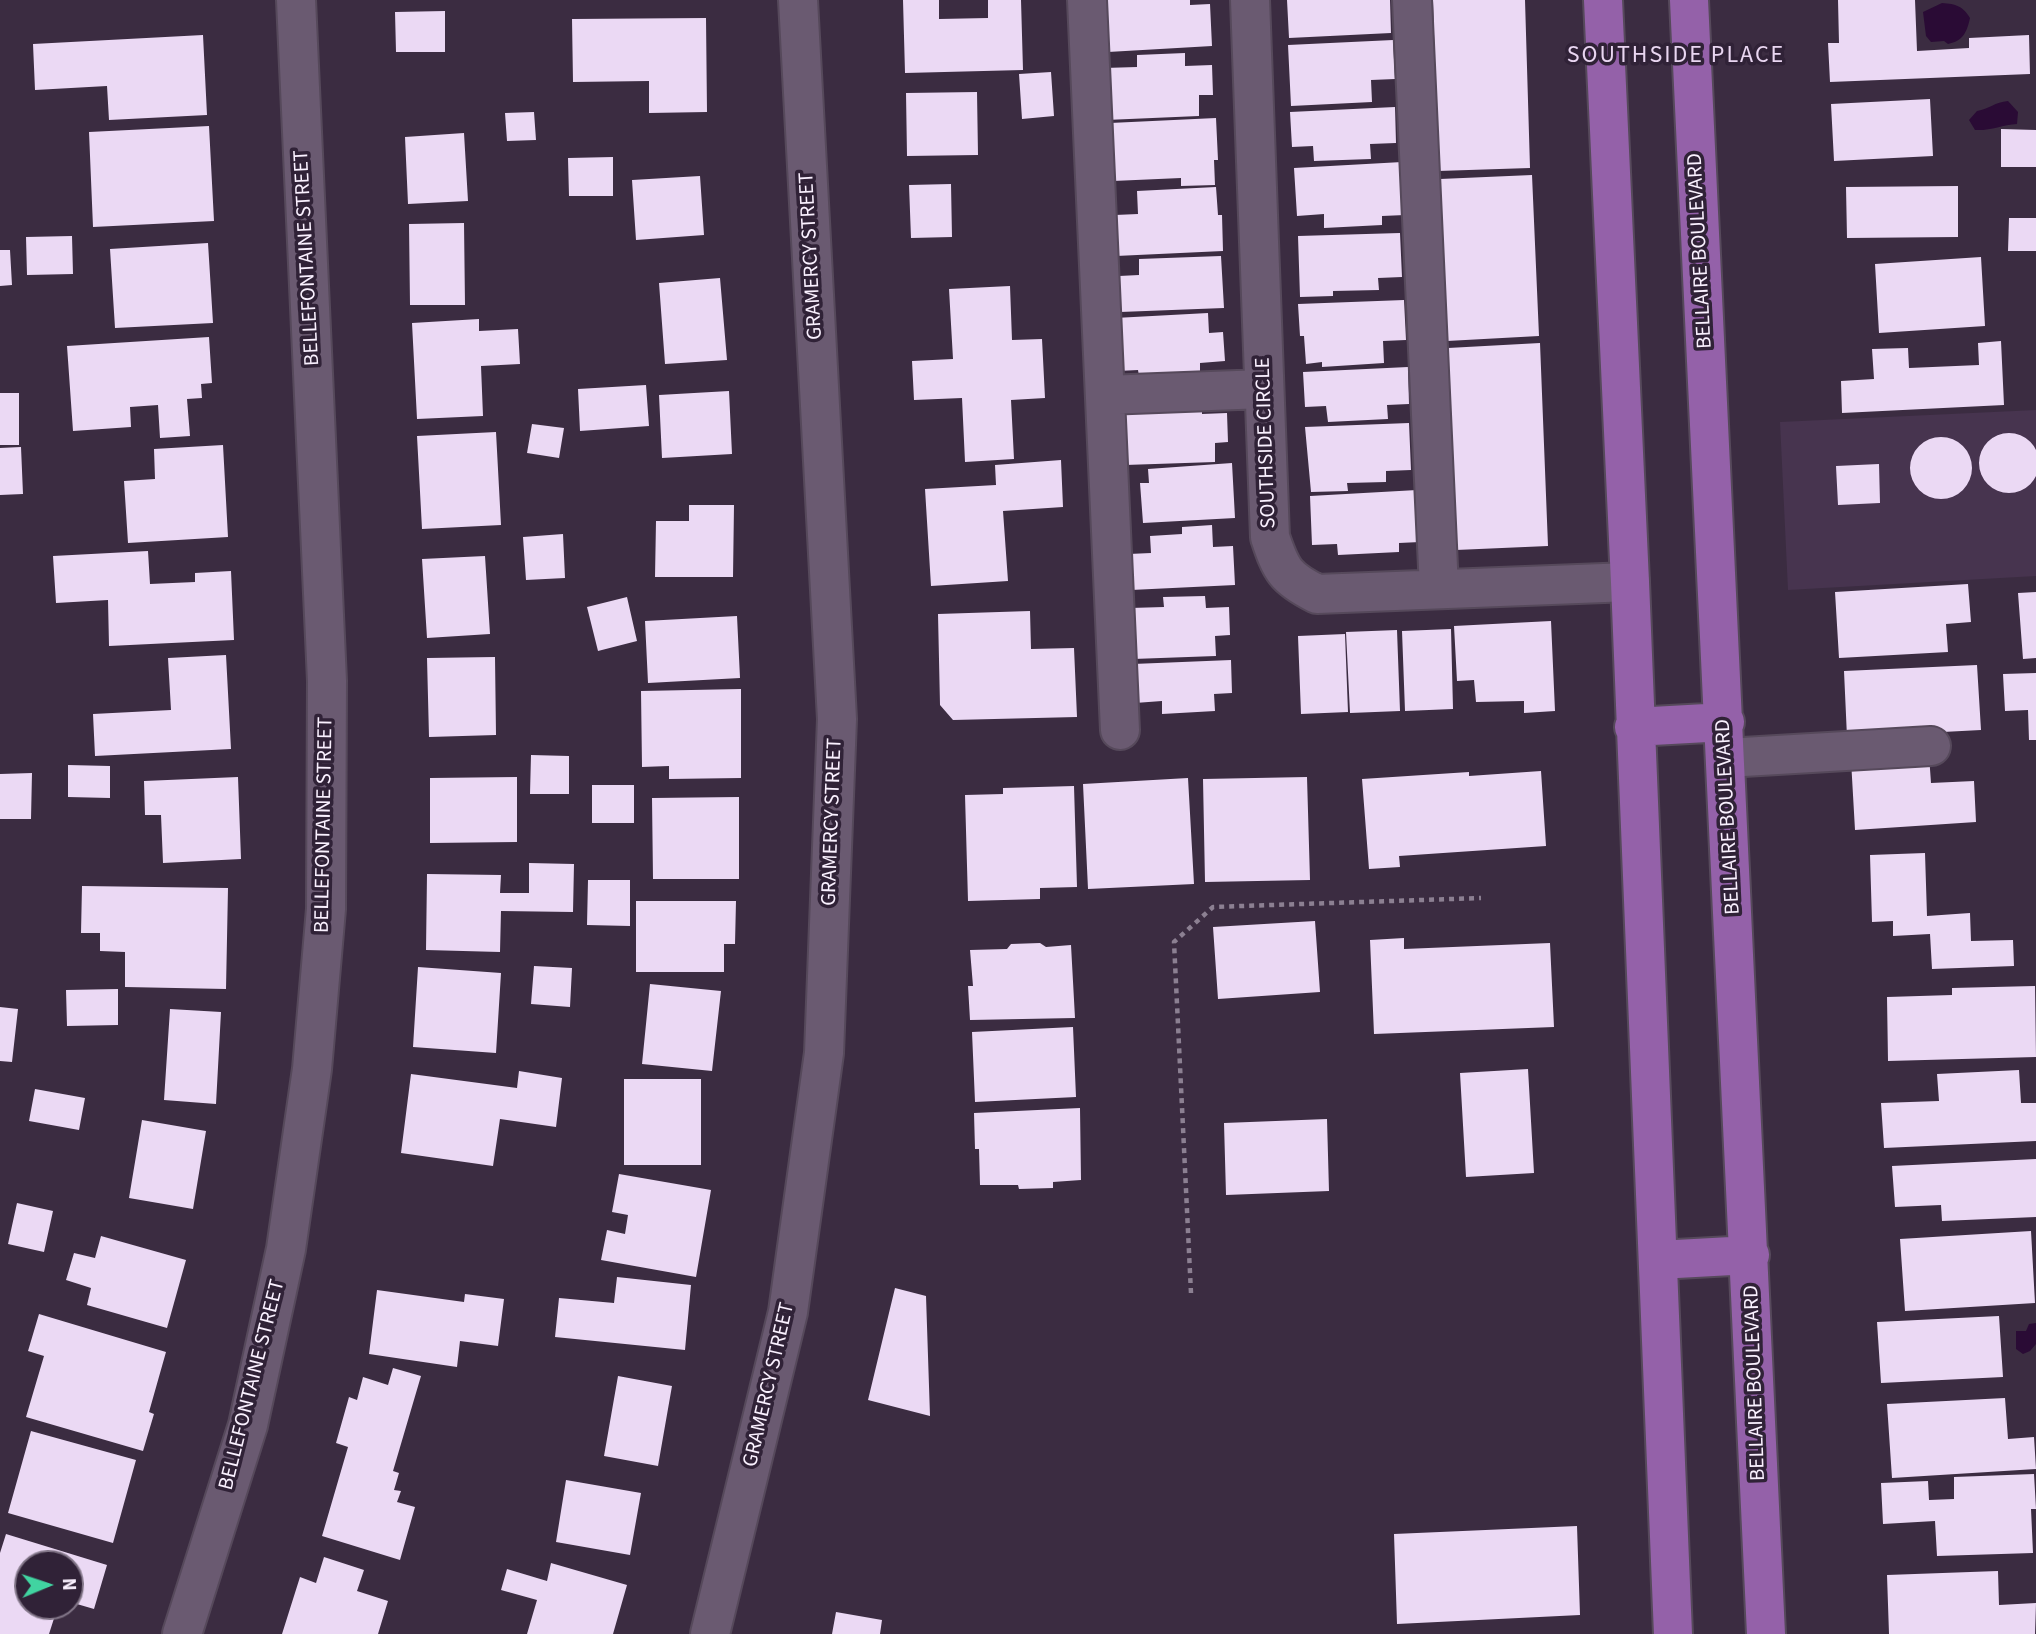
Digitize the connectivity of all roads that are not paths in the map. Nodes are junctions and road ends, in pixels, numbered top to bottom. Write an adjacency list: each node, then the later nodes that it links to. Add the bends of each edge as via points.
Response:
1 (296, 0): 18 (street, BELLEFONTAINE STREET, via 327,681 326,909 313,1069 286,1249 247,1425)
2 (798, 0): 19 (street, GRAMERCY STREET, via 837,719 824,1053 788,1312)
3 (1087, 0): 9 (street)
4 (1250, 0): 8 (street, SOUTHSIDE CIRCLE)
5 (1412, 0): 11 (street)
6 (1603, 0): 10 (main road)
7 (1689, 0): 14 (main road, BELLAIRE BOULEVARD)
8 (1264, 389): 9 (street); 11 (street, SOUTHSIDE CIRCLE, via 1269,537 1278,563 1293,582 1317,594)
9 (1105, 395): 13 (street)
10 (1630, 582): 11 (street, SOUTHSIDE CIRCLE); 12 (main road)
11 (1439, 589)
12 (1634, 727): 14 (main road); 17 (main road)
13 (1120, 730)
14 (1725, 740): 15 (street); 16 (main road, BELLAIRE BOULEVARD)
15 (1931, 746)
16 (1750, 1255): 17 (main road); 21 (main road, BELLAIRE BOULEVARD)
17 (1658, 1260): 20 (main road)
18 (183, 1634)
19 (710, 1634)
20 (1673, 1634)
21 (1766, 1634)

